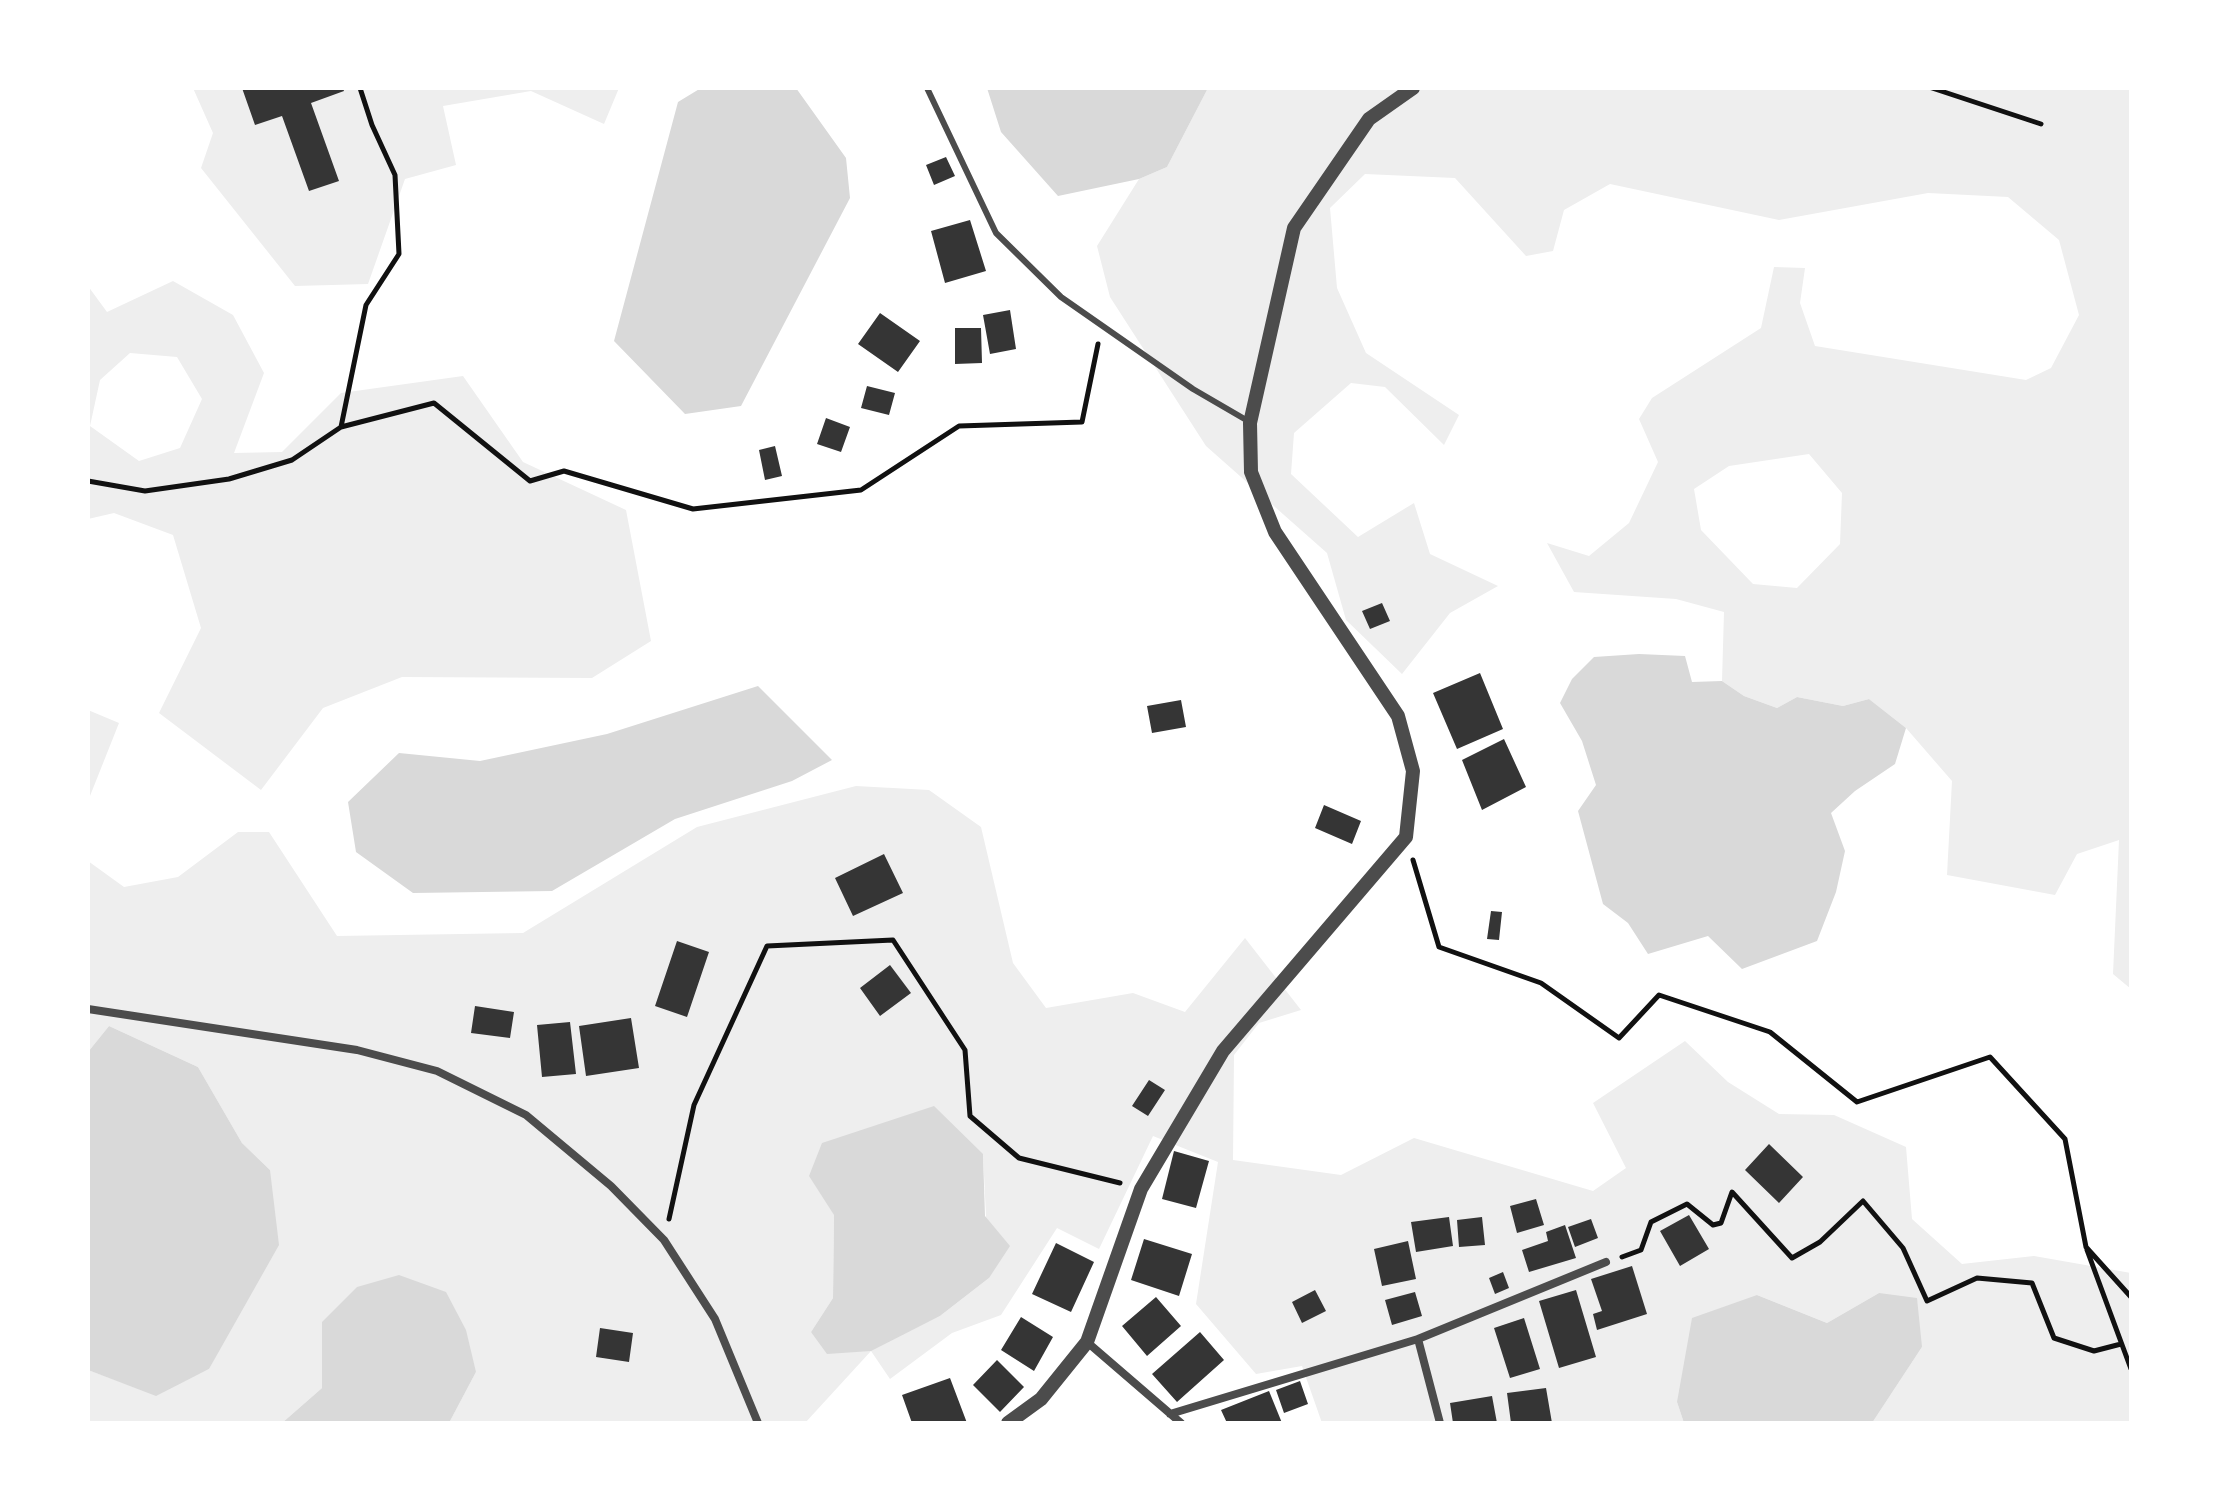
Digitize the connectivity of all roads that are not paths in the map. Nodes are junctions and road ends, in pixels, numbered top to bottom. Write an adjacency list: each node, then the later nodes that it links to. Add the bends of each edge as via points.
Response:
1 (927, 88): 3 (lane, via 996,233 1061,297)
2 (1413, 88): 3 (street, via 1369,119 1294,228)
3 (1250, 423): 7 (street, via 1251,472 1275,532 1398,716 1413,771 1406,837 1223,1051 1141,1189)
4 (88, 1009): 9 (street, via 357,1050 437,1071 526,1115 611,1186 664,1240 715,1319)
5 (1606, 1262): 6 (street)
6 (1418, 1339): 8 (street); 12 (street)
7 (1087, 1342): 8 (street); 10 (street, via 1041,1399)
8 (1170, 1414): 11 (street)
9 (758, 1423)
10 (1008, 1423)
11 (1181, 1423)
12 (1440, 1423)

